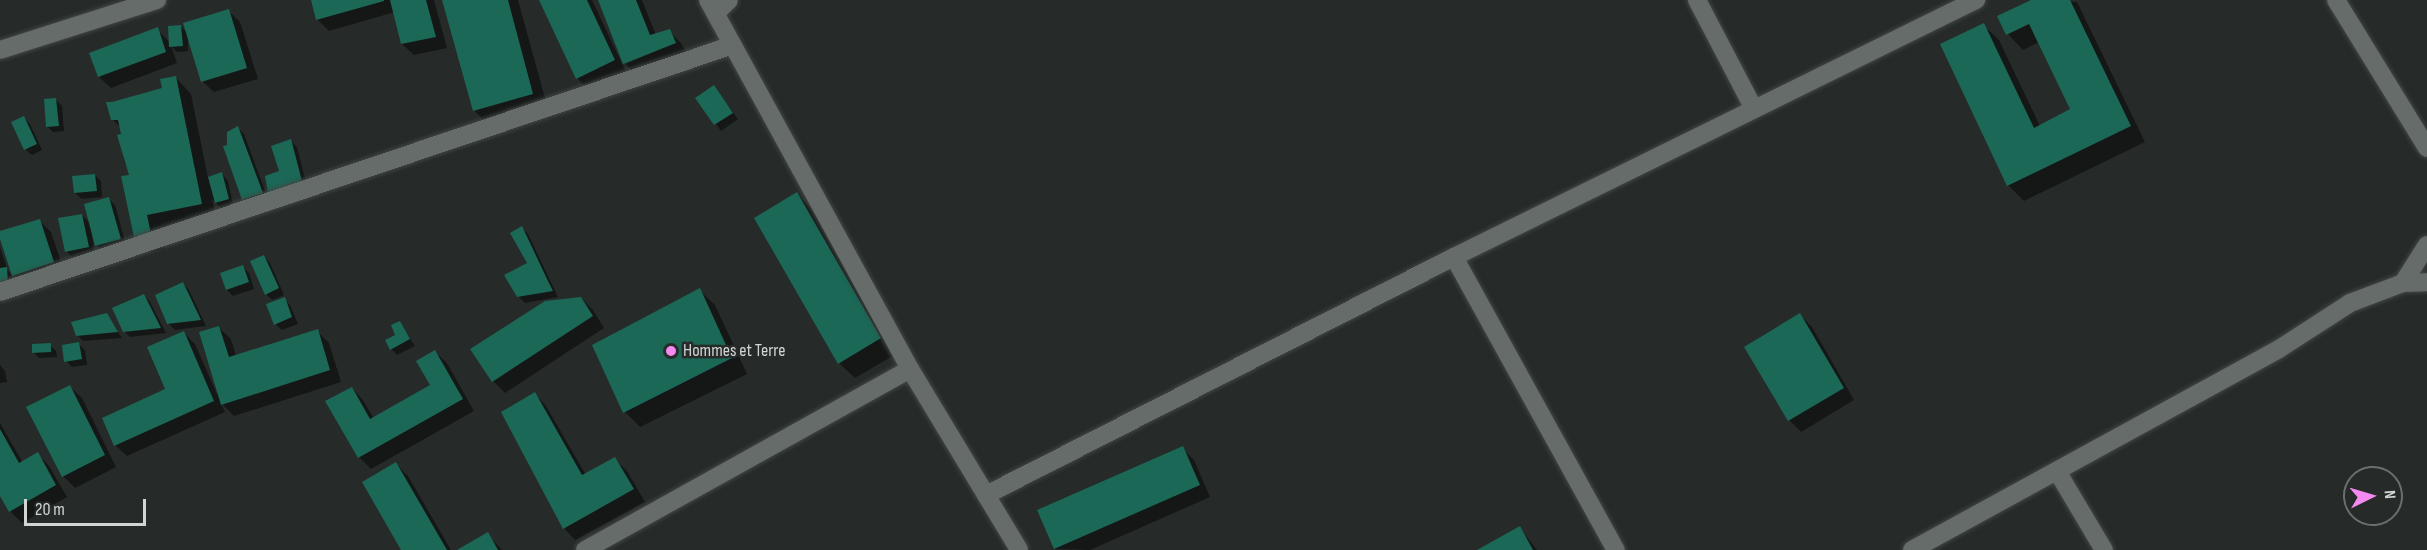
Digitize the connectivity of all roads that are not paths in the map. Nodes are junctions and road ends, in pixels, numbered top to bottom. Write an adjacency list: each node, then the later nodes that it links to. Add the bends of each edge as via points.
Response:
1 (157, 0): 8 (street)
2 (729, 0): 6 (street)
3 (1697, 0): 9 (street)
4 (1976, 0): 9 (street)
5 (2336, 0): 10 (street)
6 (712, 7): 7 (street)
7 (733, 45): 15 (street); 16 (street)
8 (0, 50)
9 (1755, 109): 12 (street)
10 (2427, 148)
11 (2427, 246): 14 (street)
12 (1454, 257): 18 (street); 21 (street)
13 (2427, 282): 14 (street)
14 (2403, 284): 17 (street, via 2350,303 2279,349)
15 (0, 292)
16 (910, 369): 18 (street); 19 (street)
17 (2057, 471): 22 (street); 23 (street)
18 (986, 495): 20 (street)
19 (585, 550)
20 (1019, 550)
21 (1616, 550)
22 (1912, 550)
23 (2104, 550)

